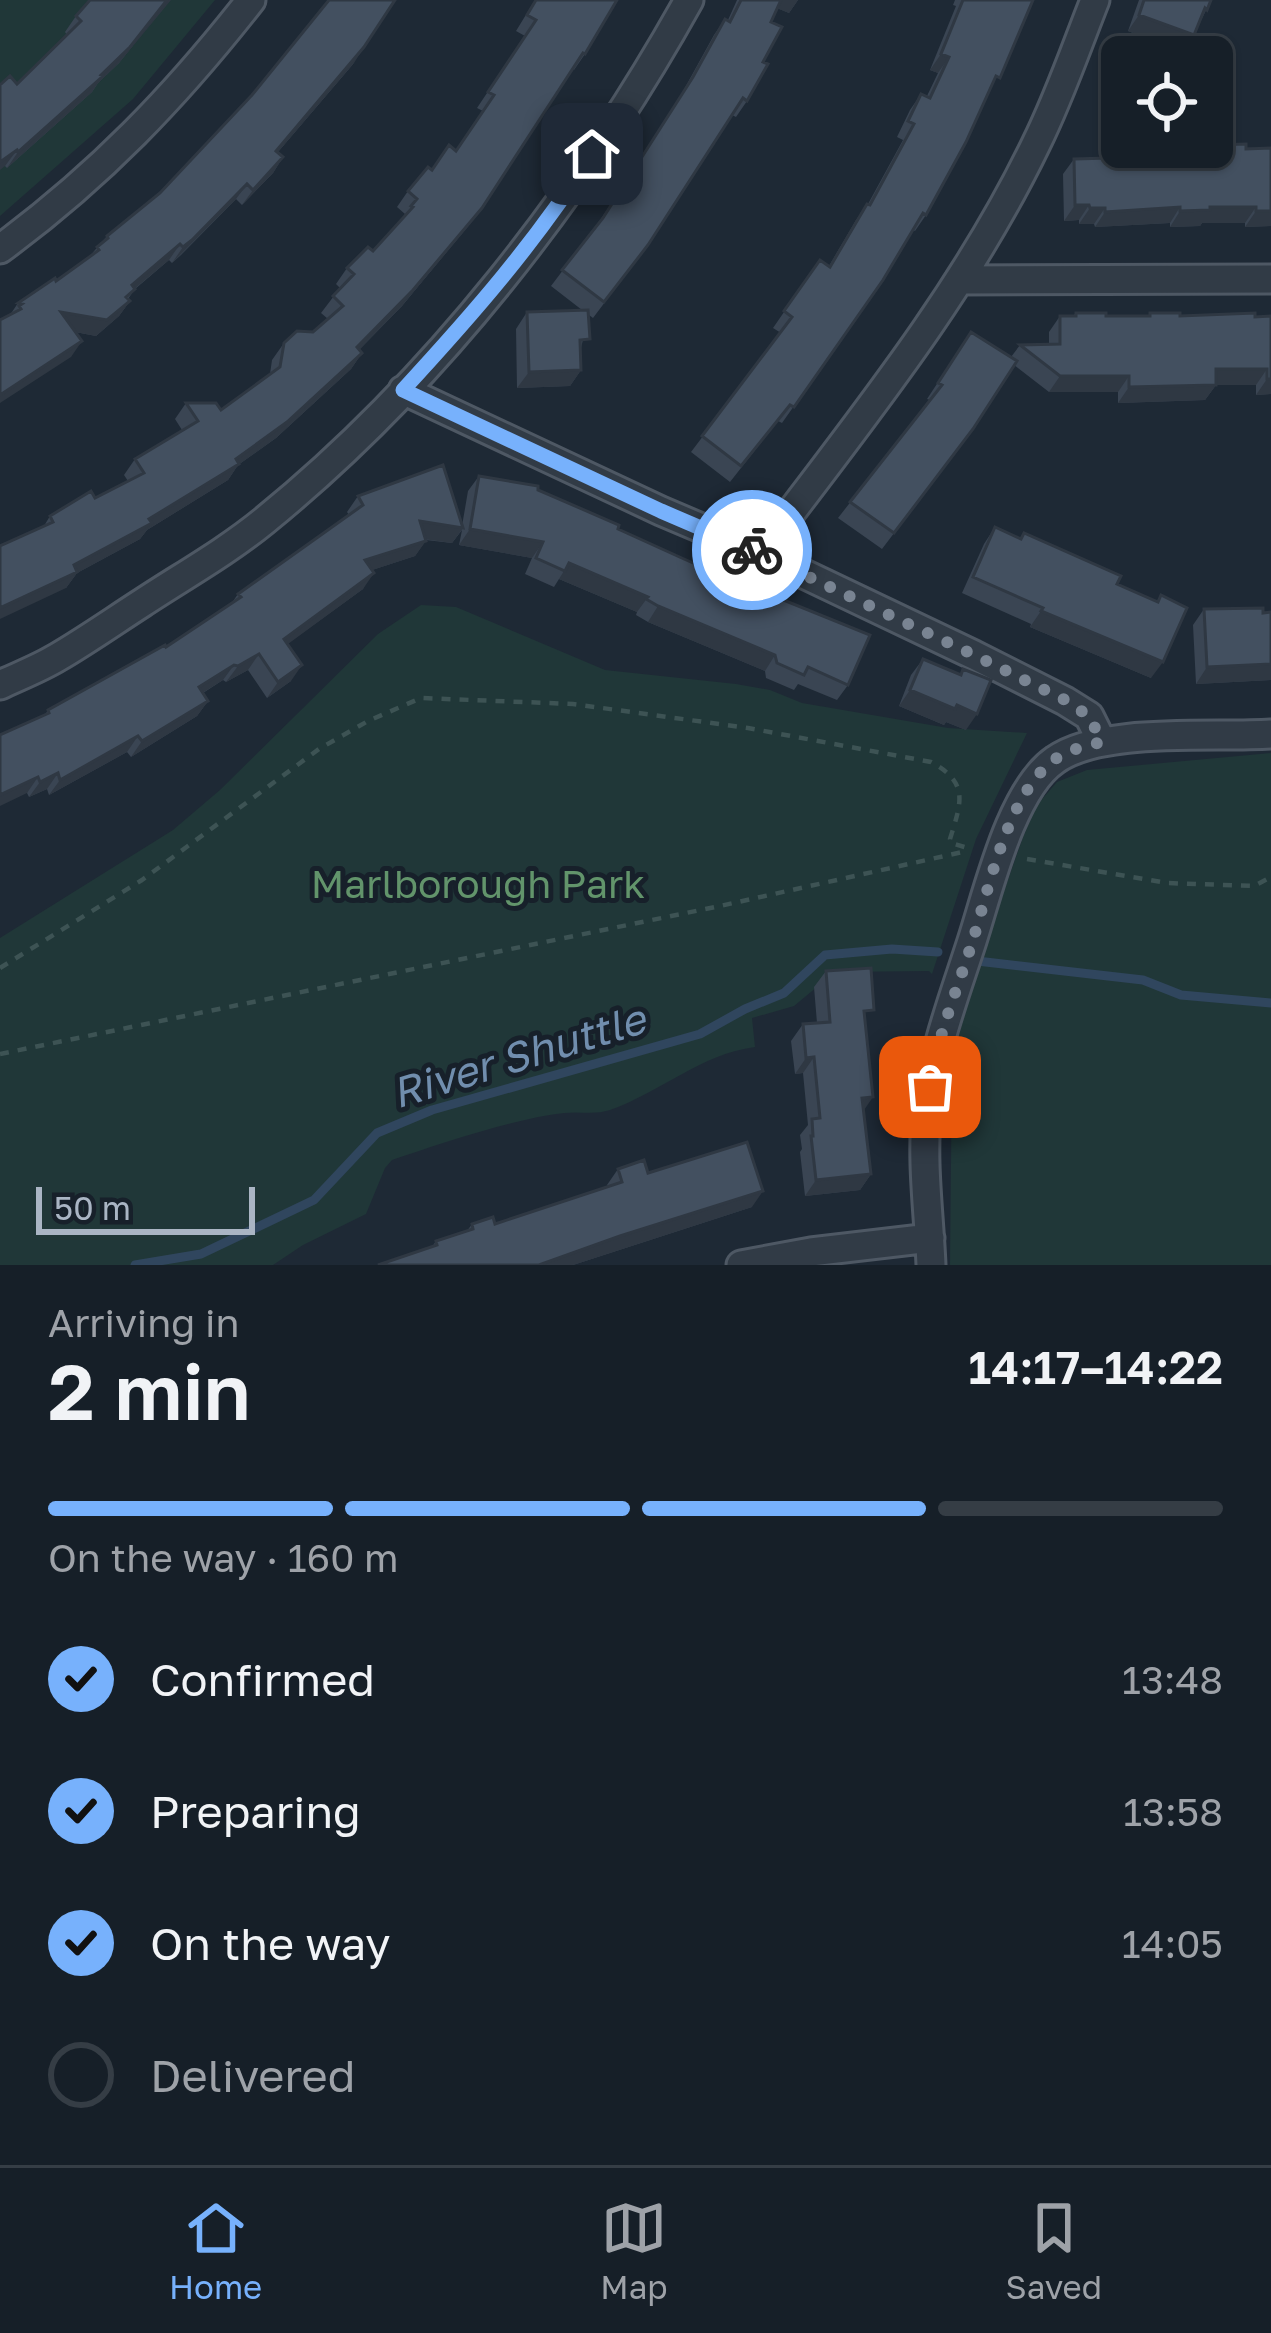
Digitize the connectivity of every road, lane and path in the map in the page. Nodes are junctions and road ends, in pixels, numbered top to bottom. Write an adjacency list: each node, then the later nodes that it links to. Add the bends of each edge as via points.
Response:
1 (250, 0): 4 (street, via 140,130)
2 (689, 0): 7 (street, via 556,211)
3 (1095, 0): 6 (street, via 1037,142)
4 (0, 249)
5 (1271, 279): 6 (street)
6 (959, 280): 8 (street)
7 (403, 390): 8 (street); 9 (street, via 264,521 55,659)
8 (760, 553): 11 (street, via 1065,700 1089,716)
9 (0, 685)
10 (1271, 734): 11 (street)
11 (1102, 742): 16 (street, via 1052,761 1006,838 934,1059 926,1114)
12 (1016, 857): 13 (path, via 1167,883 1254,886)
13 (1271, 877)
14 (0, 968): 15 (path, via 142,880 319,749 421,698 573,704 931,762 960,790 951,843 972,850)
15 (0, 1054)
16 (930, 1252): 17 (street, via 811,1252)
17 (741, 1265)

